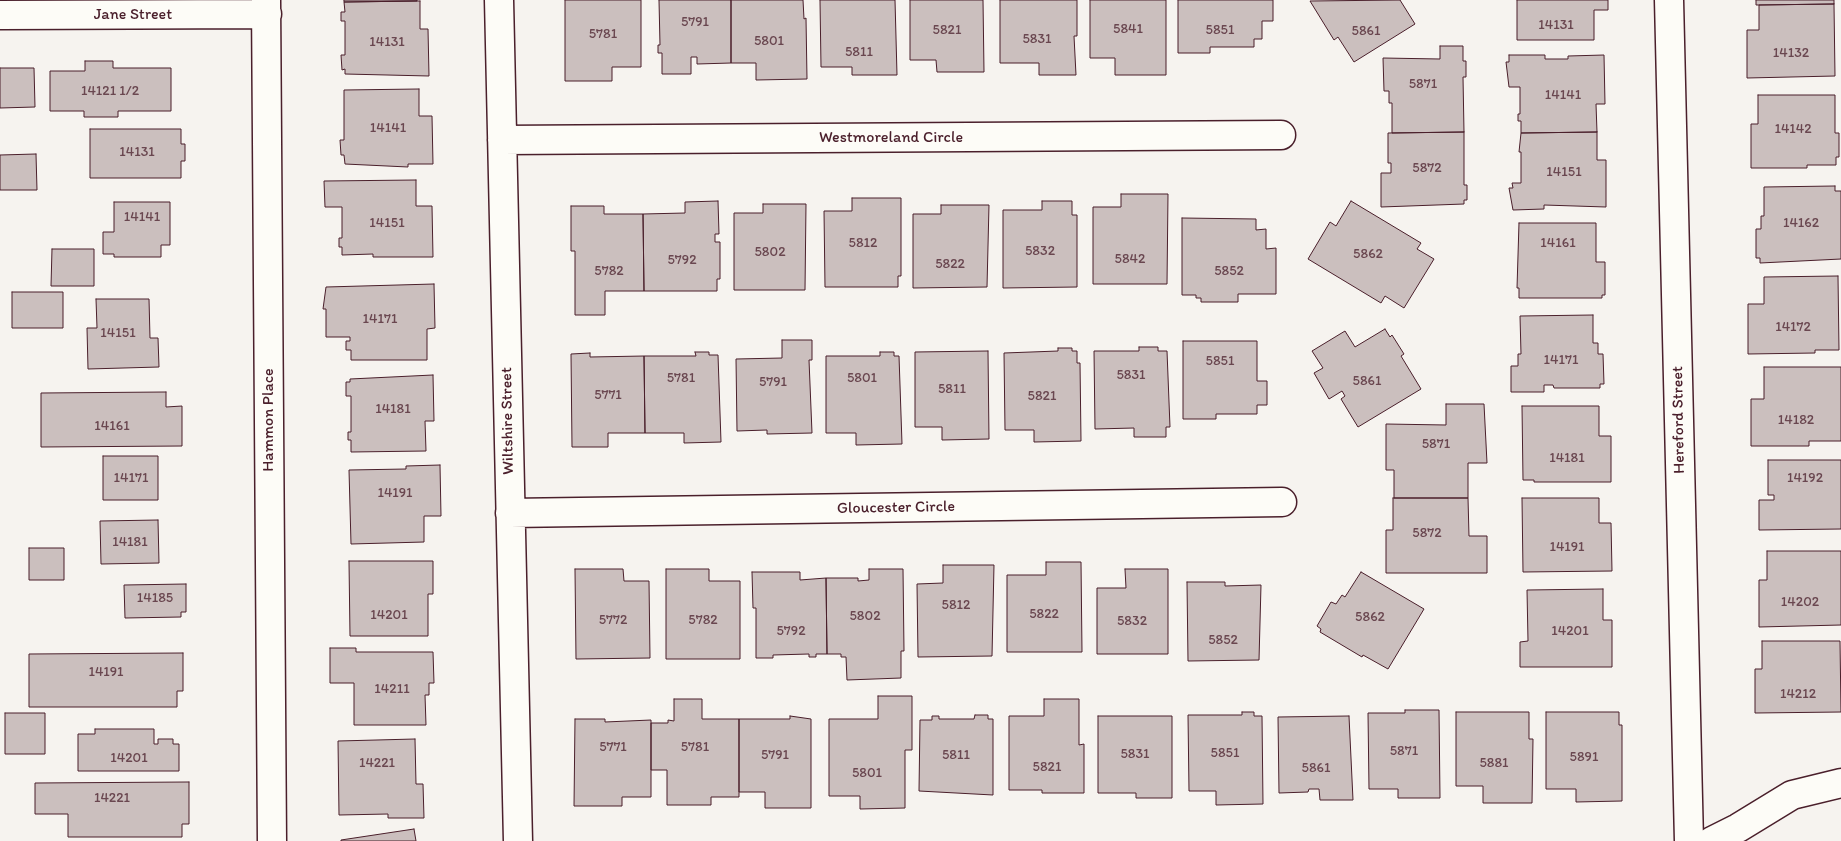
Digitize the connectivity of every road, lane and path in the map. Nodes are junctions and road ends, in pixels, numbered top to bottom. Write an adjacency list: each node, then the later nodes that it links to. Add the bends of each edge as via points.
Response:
1 (499, 0): 6 (street, Wiltshire Street)
2 (1669, 0): 12 (street, Hereford Street)
3 (267, 7): 4 (street, Jane Street); 10 (street, Hammon Place)
4 (0, 16)
5 (1281, 134): 6 (street, Westmoreland Circle)
6 (502, 140): 8 (street, Wiltshire Street)
7 (1282, 502): 8 (street, Gloucester Circle)
8 (510, 513): 11 (street, Wiltshire Street)
9 (1841, 784): 13 (street, via 1792,795)
10 (272, 841)
11 (518, 841)
12 (1689, 841)
13 (1712, 841)

